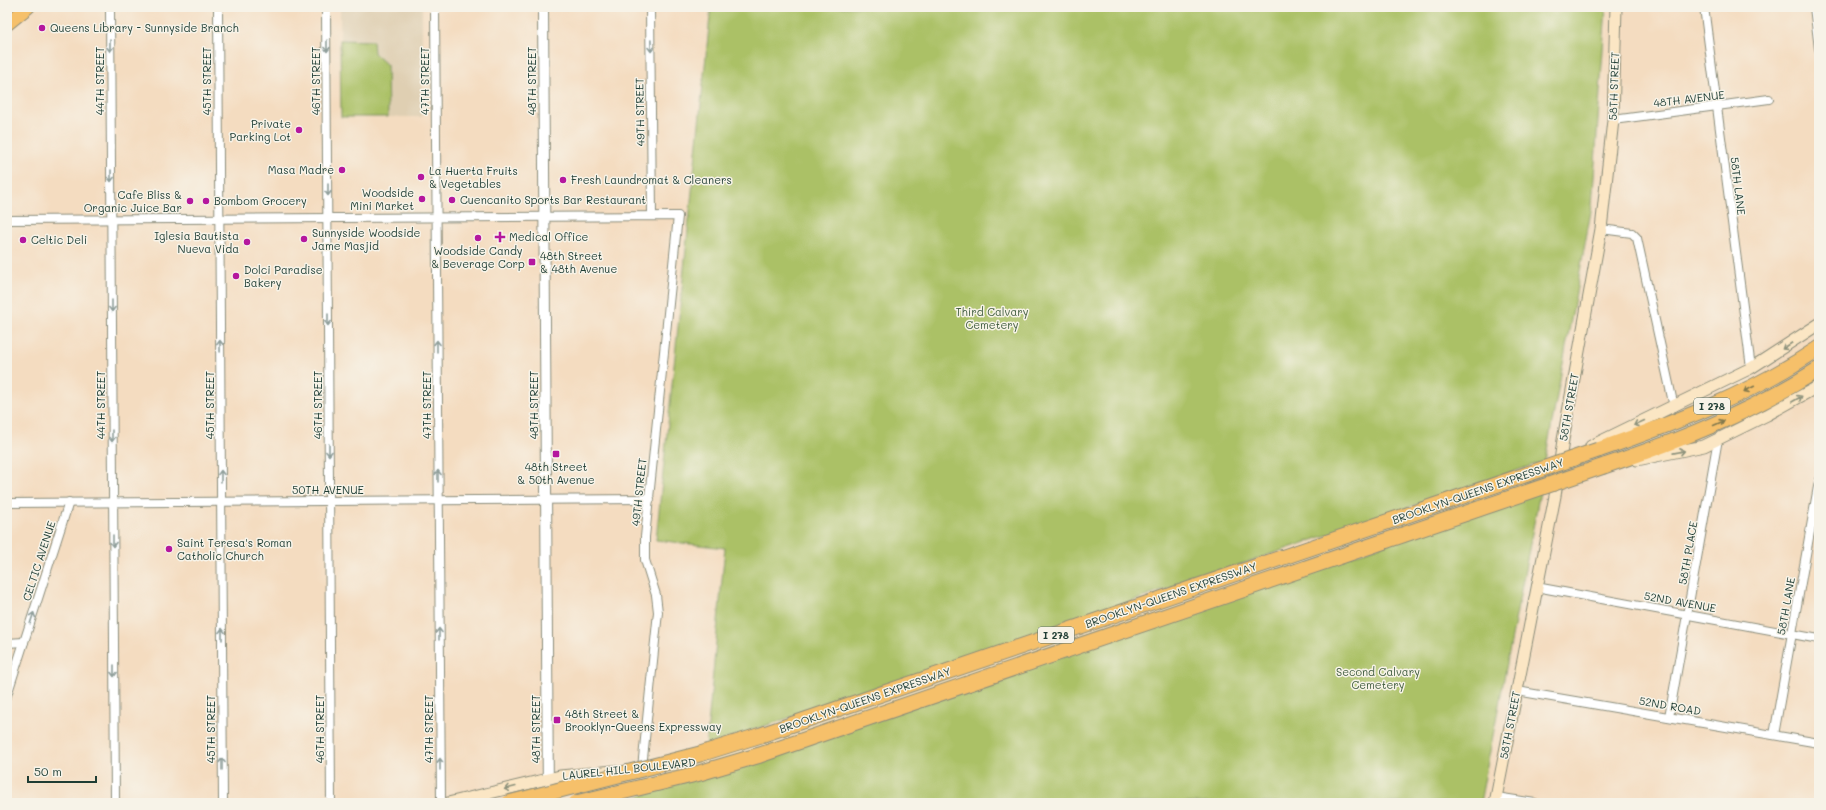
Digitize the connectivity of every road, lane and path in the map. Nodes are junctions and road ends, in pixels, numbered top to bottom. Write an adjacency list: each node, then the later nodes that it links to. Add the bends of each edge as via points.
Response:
1 (28, 7): 11 (main road)
2 (110, 7): 21 (street, 44TH STREET, one-way to 21)
3 (218, 7): 18 (street, 45TH STREET)
4 (326, 7): 19 (street, 46TH STREET, one-way to 19)
5 (435, 7): 20 (street, 47TH STREET)
6 (543, 7): 17 (street, 48TH STREET)
7 (650, 7): 16 (street, 49TH STREET, one-way to 16)
8 (1616, 7): 15 (main road, 58TH STREET)
9 (1704, 7): 14 (street, 58TH LANE)
10 (1814, 7): 12 (street)
11 (7, 24)
12 (1819, 49)
13 (1769, 99): 14 (street, 48TH AVENUE)
14 (1717, 107): 15 (street, 48TH AVENUE); 26 (street, 58TH LANE)
15 (1613, 120): 23 (main road, 58TH STREET)
16 (652, 216): 17 (street); 34 (street, 49TH STREET, via 678,216)
17 (544, 217): 20 (street); 33 (street, 48TH STREET)
18 (220, 218): 19 (street); 21 (street); 36 (street, 45TH STREET, one-way to 18)
19 (328, 218): 20 (street); 37 (street, 46TH STREET, one-way to 37)
20 (436, 218): 35 (street, 47TH STREET, one-way to 20)
21 (111, 219): 22 (street); 39 (street, 44TH STREET, one-way to 39)
22 (7, 220)
23 (1601, 229): 29 (street, via 1634,234 1637,238); 31 (main road, 58TH STREET)
24 (1819, 324): 26 (main road, LAUREL HILL BOULEVARD, one-way to 26)
25 (1819, 348): 61 (highway, BROOKLYN-QUEENS EXPRESSWAY / I 278, one-way to 61, bridge, via 1773,376 1718,404 1598,450 761,735 700,754)
26 (1750, 368): 29 (main road, LAUREL HILL BOULEVARD)
27 (1819, 369): 63 (highway, BROOKLYN-QUEENS EXPRESSWAY / I 278, one-way to 27, bridge, via 696,774 754,756 1665,446 1722,422)
28 (1819, 386): 30 (main road, LAUREL HILL BOULEVARD, one-way to 28)
29 (1674, 407): 31 (main road, LAUREL HILL BOULEVARD, one-way to 31, via 1577,453)
30 (1718, 439): 31 (main road, LAUREL HILL BOULEVARD, one-way to 30, via 1572,474 1686,451); 42 (street, 58TH PLACE)
31 (1558, 472): 41 (main road, 58TH STREET); 52 (main road, LAUREL HILL BOULEVARD)
32 (1819, 481): 43 (street, 58TH LANE)
33 (546, 499): 34 (street, 50TH AVENUE); 35 (street, 50TH AVENUE); 54 (street, 48TH STREET)
34 (650, 499): 53 (street, 49TH STREET, via 645,554 658,612)
35 (438, 500): 37 (street, 50TH AVENUE); 59 (street, 47TH STREET, one-way to 35)
36 (221, 501): 37 (street, 50TH AVENUE); 39 (street, 50TH AVENUE); 57 (street, 45TH STREET, one-way to 36)
37 (329, 501): 58 (street, 46TH STREET)
38 (69, 502): 39 (street, 50TH AVENUE); 40 (street, 50TH AVENUE); 45 (street, CELTIC AVENUE, one-way to 38)
39 (113, 502): 56 (street, 44TH STREET, one-way to 56)
40 (7, 503)
41 (1536, 587): 42 (street, 52ND AVENUE); 47 (main road, 58TH STREET)
42 (1688, 615): 43 (street, 52ND AVENUE); 49 (street, 58TH PLACE)
43 (1793, 634): 44 (street, 52ND AVENUE); 50 (street, 58TH LANE)
44 (1819, 639)
45 (24, 642): 46 (street); 48 (street, CELTIC AVENUE)
46 (7, 643)
47 (1517, 691): 49 (street, 52ND ROAD); 55 (main road, 58TH STREET)
48 (7, 695)
49 (1669, 717): 50 (street, 52ND ROAD)
50 (1774, 735): 51 (street, 52ND ROAD)
51 (1819, 743)
52 (710, 760): 53 (main road, LAUREL HILL BOULEVARD); 64 (main road, LAUREL HILL BOULEVARD)
53 (642, 768): 54 (main road, LAUREL HILL BOULEVARD)
54 (548, 779): 60 (main road, one-way to 60); 62 (street, 48TH STREET)
55 (1496, 800): 65 (street)
56 (114, 803)
57 (223, 803)
58 (331, 803)
59 (441, 803)
60 (448, 803)
61 (509, 803)
62 (548, 803)
63 (576, 803)
64 (594, 803)
65 (1535, 803)

